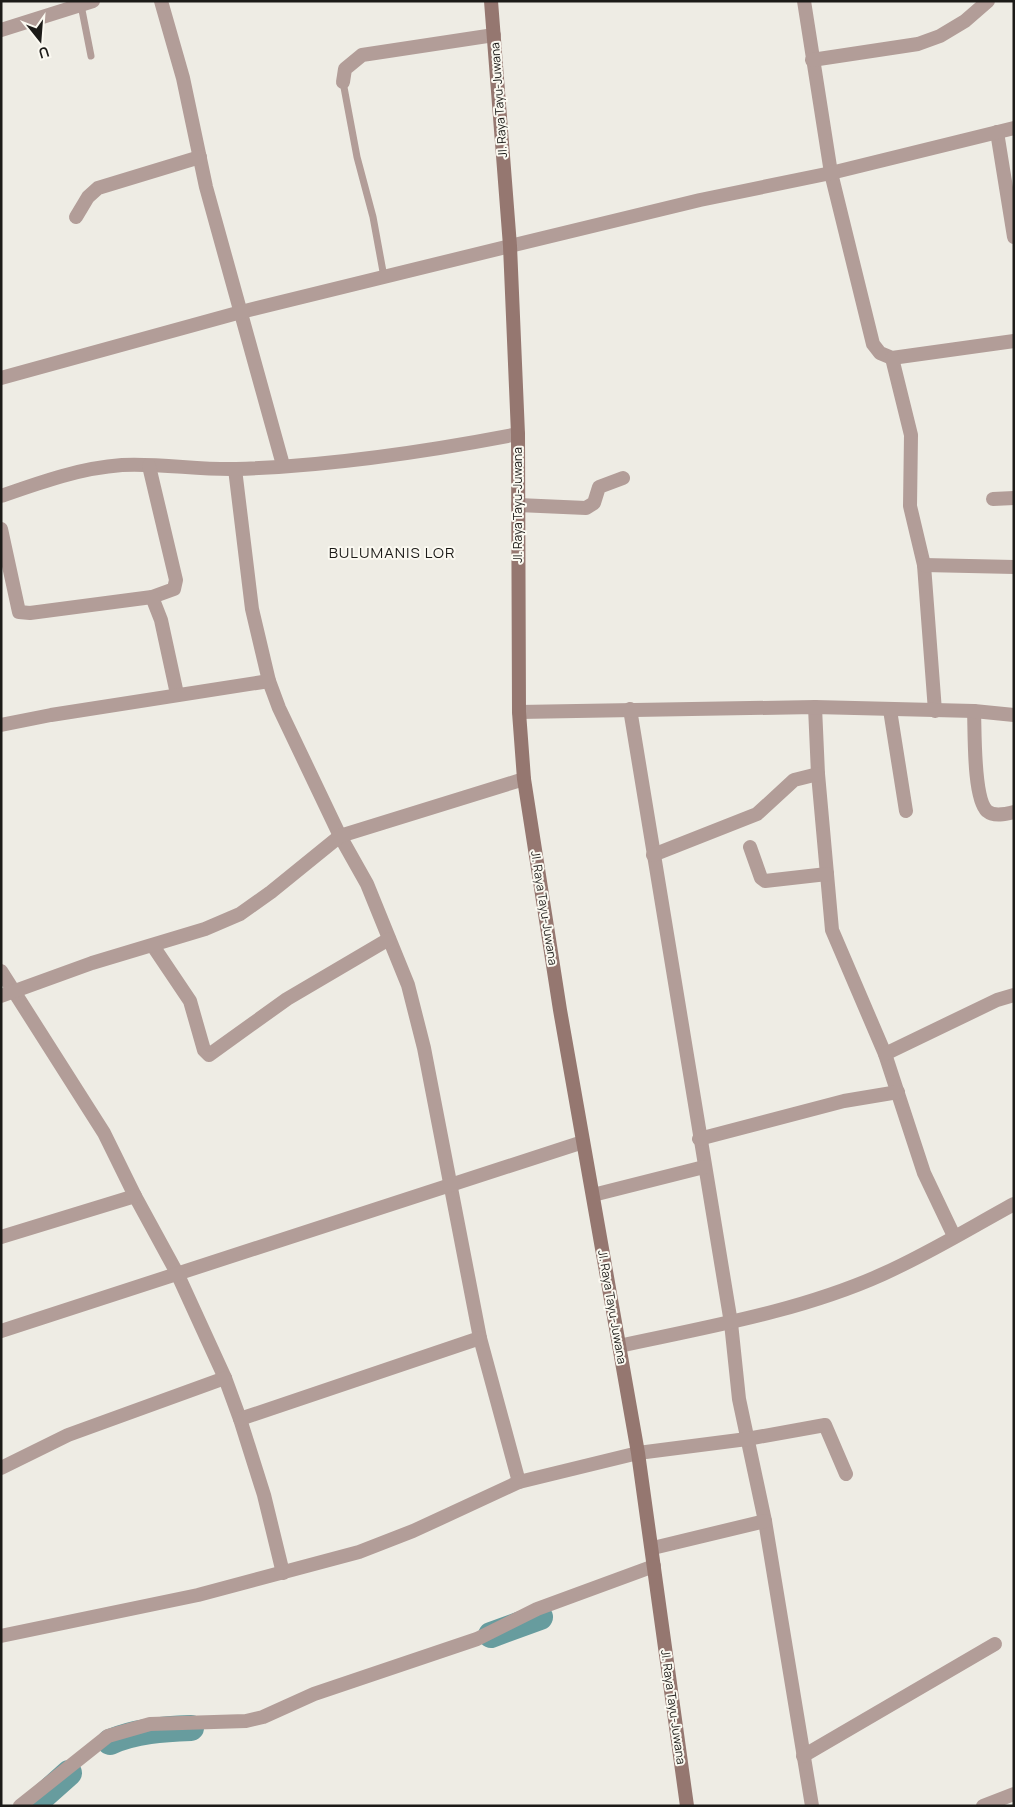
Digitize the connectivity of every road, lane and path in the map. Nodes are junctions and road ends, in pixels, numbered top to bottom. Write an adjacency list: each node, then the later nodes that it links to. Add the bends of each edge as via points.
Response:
1 (161, 1): 13 (street, via 183,78)
2 (491, 1): 7 (main road, Jl. Raya Tayu-Juwana)
3 (804, 1): 9 (street)
4 (988, 1): 9 (street, via 965,21 918,44)
5 (87, 3): 6 (street); 8 (lane)
6 (1, 30)
7 (494, 35): 10 (street, via 362,55 345,69); 17 (main road, Jl. Raya Tayu-Juwana)
8 (91, 56)
9 (812, 60): 14 (street)
10 (343, 82): 18 (lane)
11 (1014, 128): 12 (street)
12 (997, 132): 14 (street); 16 (street)
13 (200, 157): 15 (street, via 98,188 88,197); 19 (street)
14 (831, 173): 17 (street, via 700,200); 21 (street, via 873,344 880,353)
15 (76, 218)
16 (1014, 237)
17 (510, 246): 18 (street); 23 (main road, Jl. Raya Tayu-Juwana)
18 (384, 277): 19 (street)
19 (241, 312): 22 (street); 24 (street)
20 (1014, 341): 21 (street)
21 (892, 358): 33 (street, via 911,435 910,506)
22 (1, 378)
23 (518, 434): 24 (street, via 333,462); 31 (main road, Jl. Raya Tayu-Juwana)
24 (283, 465): 26 (street)
25 (149, 466): 26 (street); 28 (street, via 124,465 72,472); 35 (street, via 176,580 174,589)
26 (235, 469): 36 (street, via 252,609)
27 (623, 478): 31 (street, via 599,487 594,503 586,508)
28 (1, 496)
29 (1014, 498): 30 (street)
30 (993, 499)
31 (518, 505): 43 (main road, Jl. Raya Tayu-Juwana)
32 (1, 529): 35 (street, via 19,612)
33 (924, 566): 34 (street); 41 (street)
34 (1014, 566)
35 (152, 597): 37 (street, via 161,620)
36 (269, 680): 37 (street); 50 (street)
37 (177, 694): 45 (street)
38 (815, 707): 39 (street); 40 (street); 46 (street)
39 (630, 709): 43 (street); 52 (street)
40 (890, 710): 41 (street); 48 (street)
41 (935, 711): 42 (street)
42 (974, 711): 44 (street); 49 (street, via 976,778 981,799 987,811 993,814)
43 (519, 712): 47 (main road, Jl. Raya Tayu-Juwana)
44 (1014, 715)
45 (1, 725)
46 (818, 774): 52 (street, via 794,780 757,814); 53 (street)
47 (524, 778): 50 (street); 62 (main road, Jl. Raya Tayu-Juwana)
48 (906, 810)
49 (1014, 812)
50 (340, 836): 54 (street, via 367,884); 55 (street, via 240,914)
51 (750, 847): 53 (street, via 765,881)
52 (653, 855): 61 (street)
53 (827, 874): 59 (street, via 832,930)
54 (389, 939): 55 (street, via 287,999 209,1055 204,1050 190,1001); 64 (street, via 408,985 420,1030)
55 (153, 946): 57 (street, via 92,963)
56 (1, 971): 57 (street)
57 (7, 994): 66 (street, via 104,1132)
58 (1014, 995): 59 (street, via 997,1000)
59 (885, 1054): 60 (street)
60 (898, 1092): 61 (street, via 796,1112); 68 (street, via 924,1173)
61 (699, 1139): 63 (street)
62 (583, 1142): 64 (street); 65 (main road, Jl. Raya Tayu-Juwana)
63 (704, 1167): 65 (street); 71 (street)
64 (451, 1185): 70 (street); 73 (street)
65 (593, 1195): 74 (main road, Jl. Raya Tayu-Juwana)
66 (135, 1196): 69 (street); 70 (street)
67 (1014, 1204): 68 (street)
68 (954, 1236): 71 (street, via 915,1259 841,1291)
69 (1, 1238)
70 (177, 1274): 72 (street); 75 (street)
71 (731, 1323): 74 (street); 77 (street)
72 (1, 1331)
73 (480, 1338): 76 (street); 81 (street)
74 (619, 1346): 78 (main road, Jl. Raya Tayu-Juwana)
75 (224, 1378): 76 (street); 79 (street, via 68,1435)
76 (240, 1419): 85 (street, via 264,1495)
77 (746, 1440): 78 (street); 80 (street, via 825,1425); 82 (street)
78 (638, 1453): 81 (street); 83 (main road, Jl. Raya Tayu-Juwana)
79 (1, 1468)
80 (846, 1474)
81 (519, 1482): 85 (street, via 359,1552)
82 (765, 1521): 83 (street); 88 (street)
83 (653, 1548): 84 (main road, Jl. Raya Tayu-Juwana)
84 (654, 1566): 90 (street, via 537,1609 477,1639 314,1694 263,1717 246,1721 150,1724 108,1736); 91 (main road, Jl. Raya Tayu-Juwana)
85 (283, 1573): 86 (street, via 198,1595)
86 (1, 1636)
87 (995, 1644): 88 (street)
88 (803, 1756): 92 (street)
89 (1014, 1794): 93 (street)
90 (20, 1806)
91 (687, 1806)
92 (812, 1806)
93 (983, 1806)

